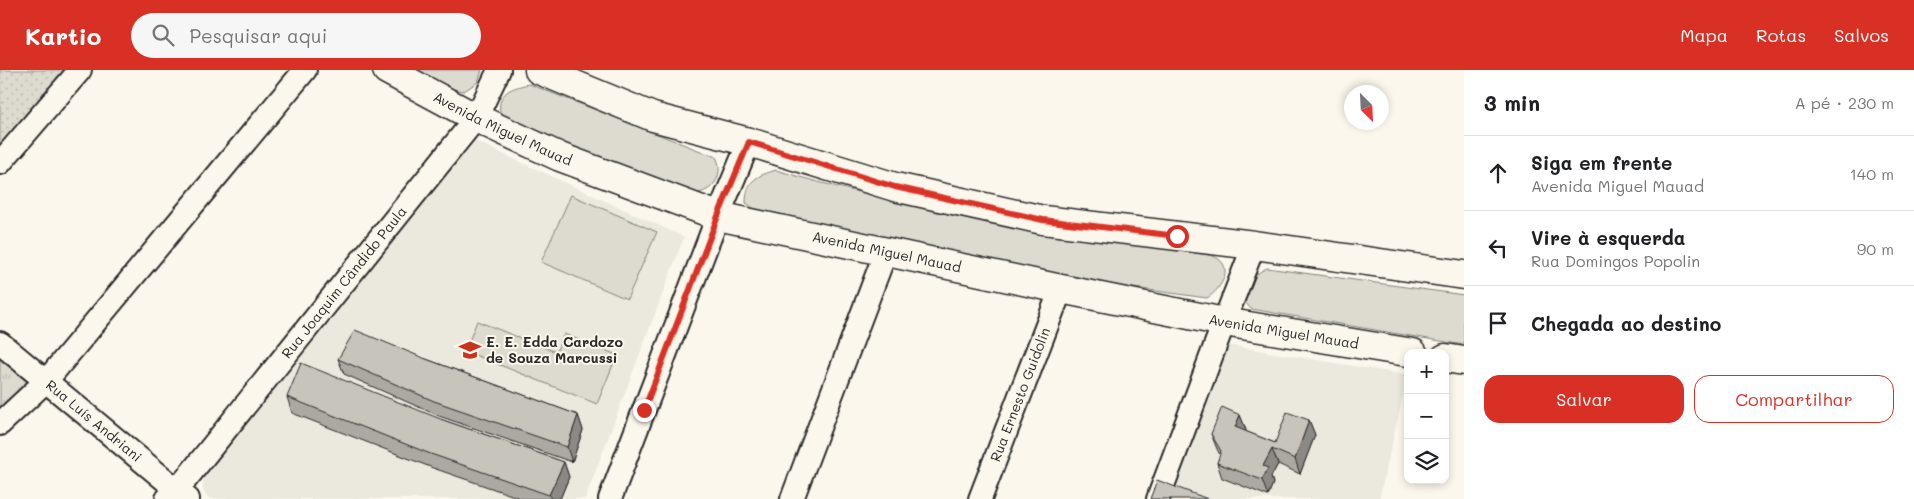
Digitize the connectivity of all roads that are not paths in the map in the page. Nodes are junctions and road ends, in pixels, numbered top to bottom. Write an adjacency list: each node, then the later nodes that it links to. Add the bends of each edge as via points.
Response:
1 (80, 70): 8 (street)
2 (305, 70): 19 (street)
3 (388, 70): 6 (street, Avenida Miguel Mauad)
4 (499, 70): 6 (street, Rua Joaquim Cândido Paula)
5 (539, 70): 7 (street, via 653,117)
6 (476, 118): 9 (street, Avenida Miguel Mauad, via 560,157); 21 (street, Rua Joaquim Cândido Paula)
7 (749, 142): 9 (street); 10 (street, via 895,187 1043,220)
8 (0, 163)
9 (718, 216): 11 (street, Avenida Miguel Mauad); 22 (street)
10 (1254, 245): 12 (street); 14 (street)
11 (886, 251): 13 (street, Avenida Miguel Mauad); 23 (street)
12 (1464, 275)
13 (1061, 289): 14 (street, Avenida Miguel Mauad); 24 (street, Rua Ernesto Guidolin)
14 (1224, 322): 16 (street, Avenida Miguel Mauad); 25 (street)
15 (0, 343): 19 (street, Rua Luís Andriani)
16 (1404, 352)
17 (1449, 359): 18 (street)
18 (1464, 361)
19 (47, 380): 20 (street); 21 (street, Rua Luís Andriani)
20 (0, 424)
21 (178, 496)
22 (610, 499)
23 (792, 499)
24 (980, 499)
25 (1158, 499)

